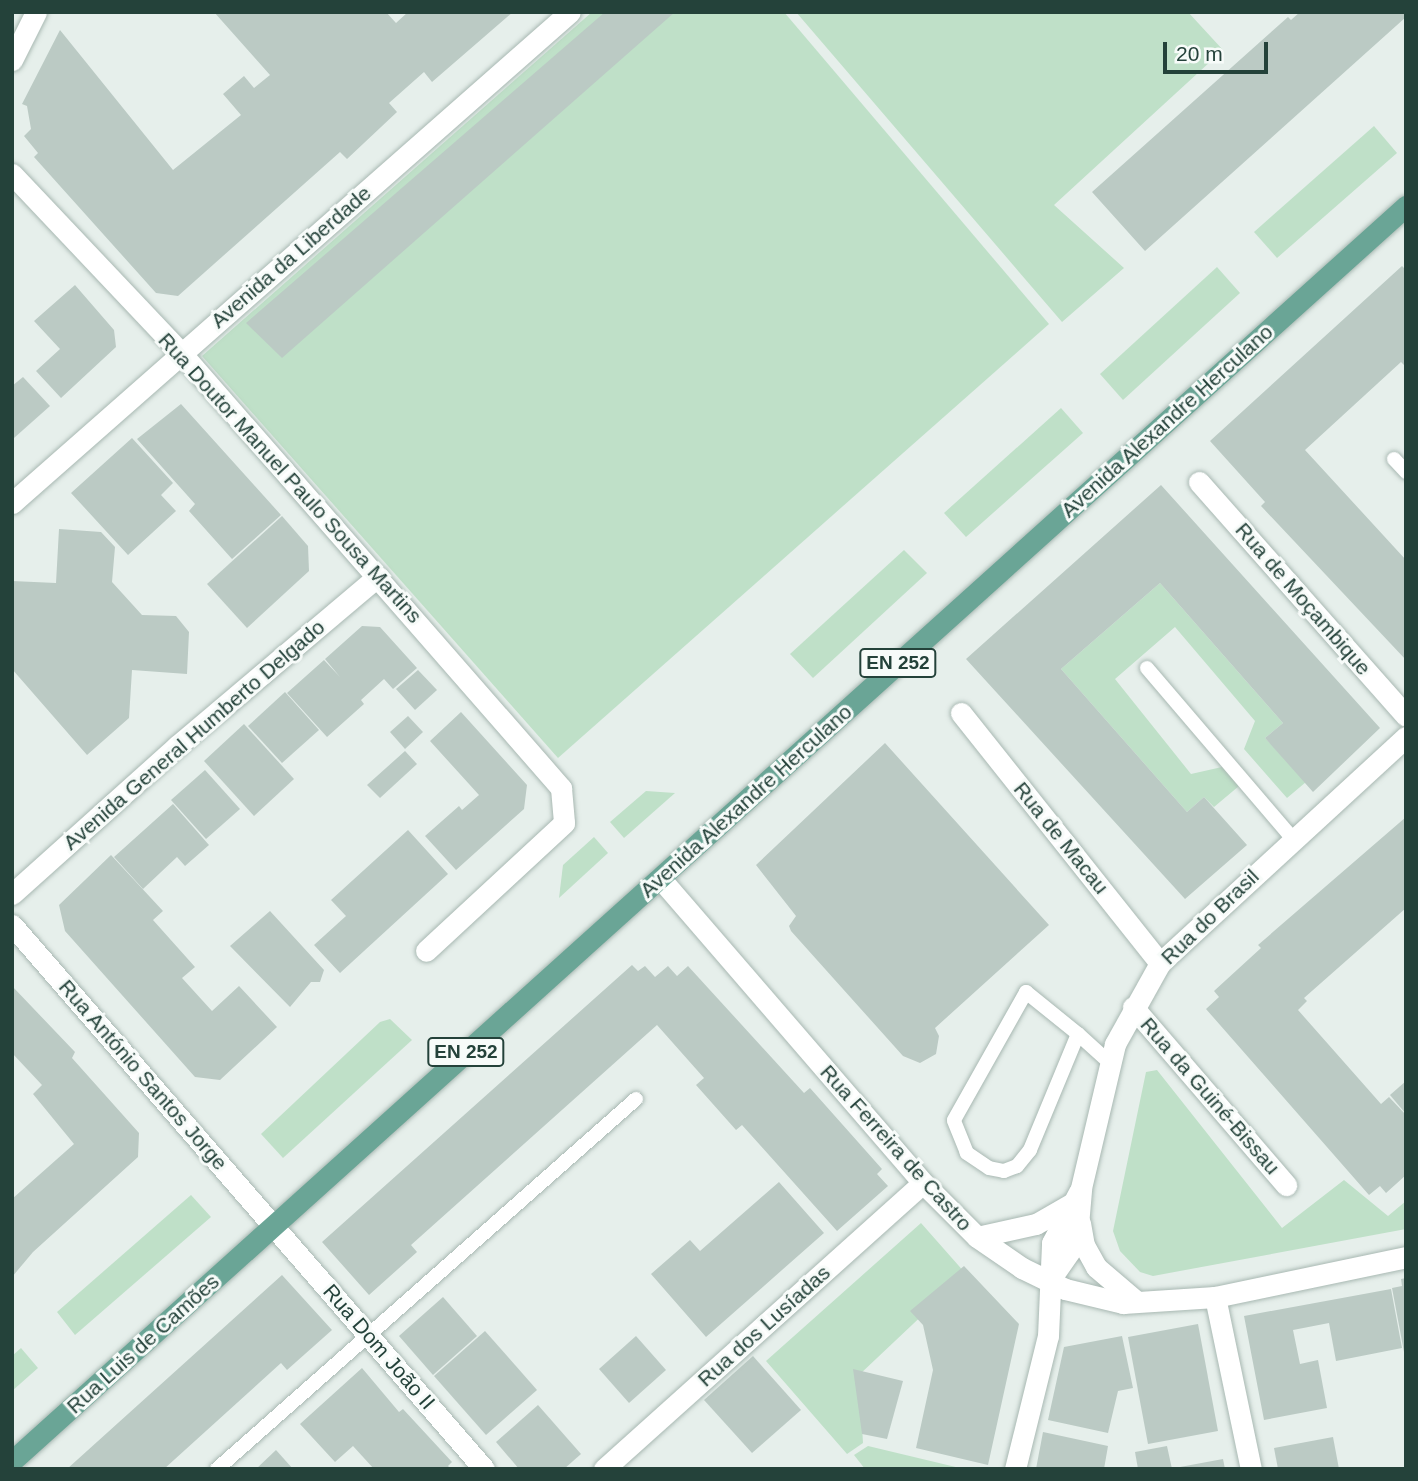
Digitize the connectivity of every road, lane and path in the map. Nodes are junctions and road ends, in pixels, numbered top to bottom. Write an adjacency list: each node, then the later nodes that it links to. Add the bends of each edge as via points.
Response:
1 (36, 12): 3 (street)
2 (570, 12): 6 (street, Avenida da Liberdade)
3 (12, 60)
4 (12, 174): 6 (street, Rua Doutor Manuel Paulo Sousa Martins)
5 (1406, 206): 17 (main road, Avenida Alexandre Herculano / EN 252)
6 (181, 353): 10 (street, Avenida da Liberdade); 11 (street, Rua Doutor Manuel Paulo Sousa Martins)
7 (1394, 459): 8 (lane)
8 (1406, 472)
9 (1199, 482): 14 (street, Rua de Moçambique)
10 (12, 503)
11 (378, 576): 18 (street, Avenida General Humberto Delgado, via 177,746); 20 (street, Rua Doutor Manuel Paulo Sousa Martins, via 561,788 564,823)
12 (1147, 668): 16 (lane)
13 (961, 713): 21 (street, Rua de Macau)
14 (1406, 716)
15 (1406, 737): 16 (street, Rua do Brasil)
16 (1292, 838): 21 (street, Rua do Brasil)
17 (660, 878): 26 (street, Rua Ferreira de Castro); 29 (main road, Avenida Alexandre Herculano / EN 252)
18 (12, 894)
19 (12, 925): 29 (street, Rua António Santos Jorge)
20 (426, 951)
21 (1160, 963): 22 (street, Rua do Brasil)
22 (1133, 1007): 24 (street, Rua do Brasil); 27 (street, Rua da Guiné-Bissau)
23 (1078, 1034): 23 (lane, via 1026,992 954,1120 960,1144 976,1162 1004,1171 1017,1166 1030,1150); 24 (lane)
24 (1110, 1063): 28 (street, Rua do Brasil)
25 (636, 1099): 35 (lane)
26 (923, 1183): 30 (street, Rua Ferreira de Castro); 39 (street, Rua dos Lusíadas)
27 (1286, 1185)
28 (1078, 1203): 30 (street, via 1036,1224); 32 (street, via 1052,1243); 34 (street, via 1084,1245 1096,1267)
29 (273, 1226): 35 (street, Rua Dom João II); 36 (main road, Rua Luis de Camões / EN 252)
30 (977, 1237): 32 (street, Rua Ferreira de Castro)
31 (1406, 1257): 33 (street, Rua Ferreira de Castro)
32 (1049, 1282): 34 (street, Rua Ferreira de Castro, via 1077,1292); 40 (street, via 1048,1336)
33 (1215, 1297): 34 (street, Rua Ferreira de Castro); 41 (street)
34 (1138, 1302)
35 (367, 1334): 37 (lane); 38 (street, Rua Dom João II)
36 (12, 1461)
37 (217, 1469)
38 (484, 1469)
39 (604, 1469)
40 (1014, 1469)
41 (1251, 1469)

